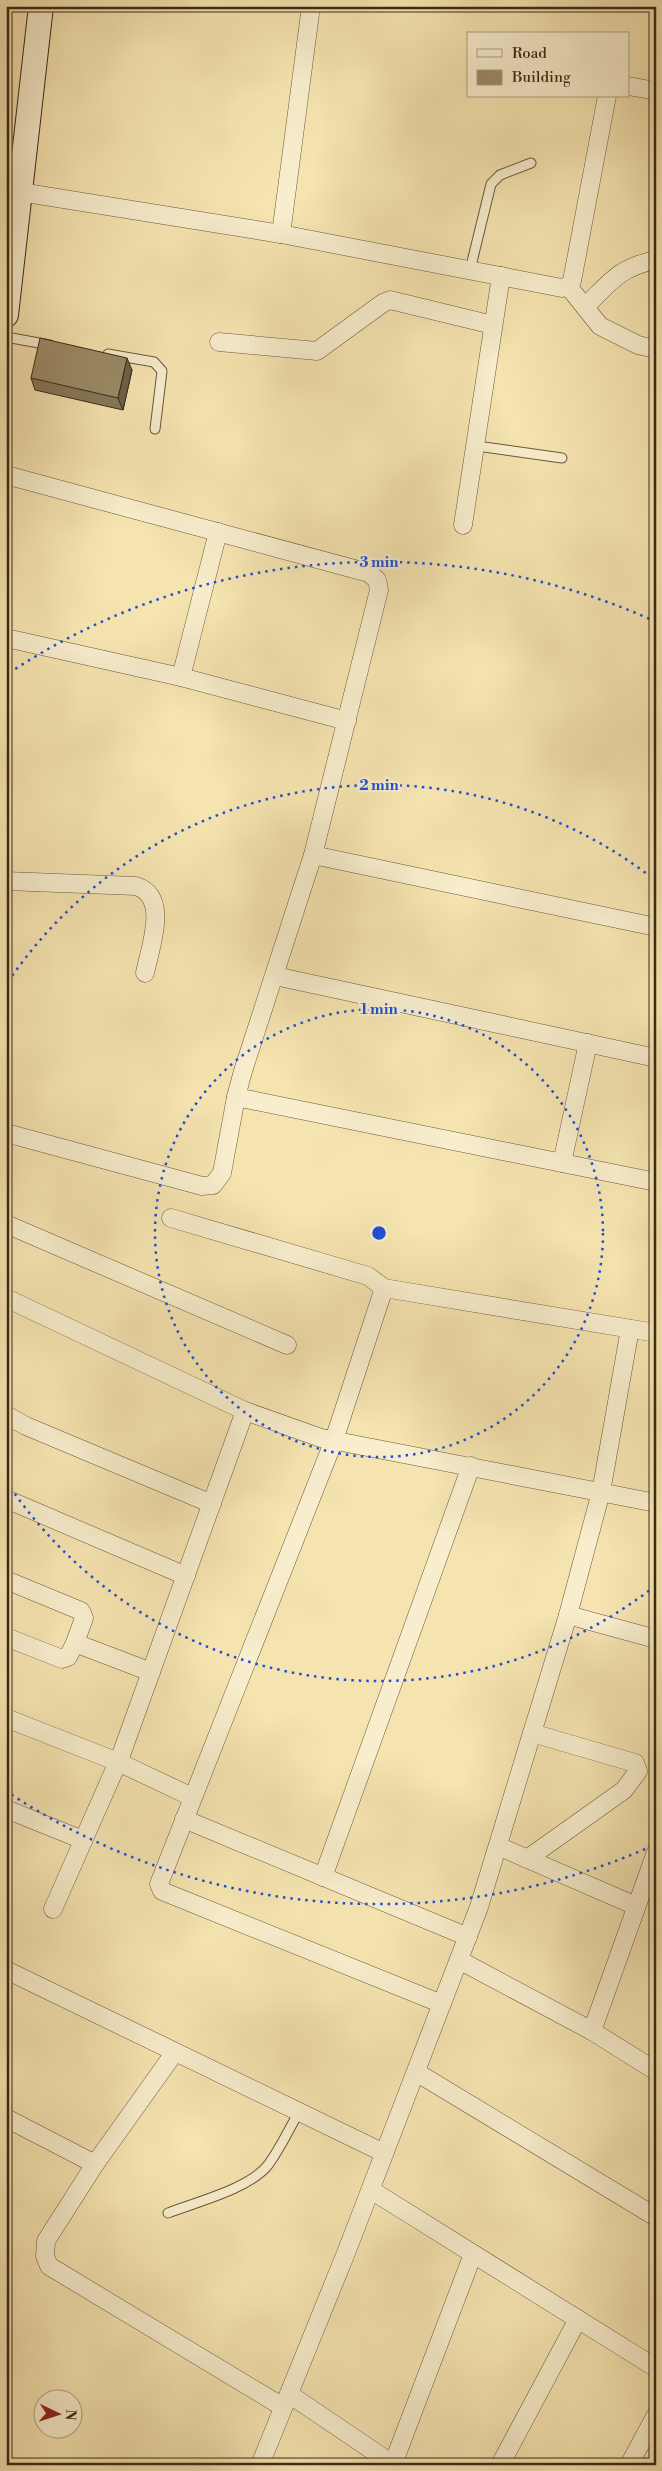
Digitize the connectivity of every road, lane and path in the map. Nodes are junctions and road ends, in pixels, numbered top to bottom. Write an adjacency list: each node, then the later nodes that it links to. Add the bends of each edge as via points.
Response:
1 (40, 6): 7 (street)
2 (311, 6): 9 (street)
3 (630, 86): 4 (street)
4 (656, 91)
5 (607, 98): 13 (street, via 572,281)
6 (531, 163): 11 (lane, via 500,175 491,184)
7 (20, 192): 8 (street); 9 (street)
8 (11, 233): 15 (street)
9 (281, 234): 11 (street)
10 (656, 260): 14 (street, via 629,267 618,274)
11 (470, 270): 12 (street)
12 (501, 276): 13 (street, via 562,288); 16 (street)
13 (568, 286): 14 (street)
14 (585, 307): 20 (street, via 600,326 638,345)
15 (6, 315)
16 (493, 325): 18 (street, via 390,300 317,351); 23 (street)
17 (6, 337): 19 (lane)
18 (219, 342)
19 (62, 346)
20 (656, 349)
21 (99, 353): 22 (lane, via 159,365 162,371)
22 (154, 429)
23 (477, 446): 24 (lane); 26 (street)
24 (562, 458)
25 (6, 475): 27 (street)
26 (464, 525)
27 (218, 532): 29 (street); 30 (street, via 369,573 377,580 377,602)
28 (6, 638): 29 (street)
29 (182, 678): 30 (street)
30 (347, 721): 31 (street)
31 (313, 855): 33 (street); 35 (street)
32 (6, 881): 34 (street, via 136,886 144,889 155,903 155,922)
33 (656, 927)
34 (145, 973)
35 (275, 976): 36 (street); 38 (street)
36 (588, 1043): 37 (street); 40 (street)
37 (656, 1058)
38 (236, 1097): 39 (street, via 222,1173 213,1185 206,1186); 40 (street)
39 (6, 1134)
40 (562, 1163): 41 (street)
41 (656, 1182)
42 (171, 1218): 44 (street, via 368,1276)
43 (6, 1224): 48 (street)
44 (384, 1288): 46 (street); 51 (street)
45 (6, 1298): 49 (street)
46 (630, 1329): 47 (street); 53 (street)
47 (656, 1333)
48 (287, 1345)
49 (245, 1411): 51 (street); 56 (street)
50 (6, 1415): 56 (street)
51 (334, 1440): 52 (street); 67 (street)
52 (471, 1466): 53 (street); 74 (street)
53 (601, 1492): 55 (street); 59 (street)
54 (6, 1499): 57 (street)
55 (656, 1503)
56 (212, 1504): 57 (street)
57 (186, 1576): 63 (street)
58 (6, 1580): 62 (street, via 81,1611 84,1618)
59 (568, 1615): 61 (street); 65 (street)
60 (6, 1637): 62 (street, via 62,1659 68,1657)
61 (656, 1639)
62 (75, 1643): 63 (street)
63 (151, 1672): 66 (street)
64 (6, 1718): 66 (street)
65 (532, 1732): 71 (street); 73 (street, via 635,1763 638,1772 624,1790)
66 (118, 1762): 67 (street); 70 (street)
67 (192, 1798): 69 (street)
68 (6, 1809): 70 (street)
69 (184, 1819): 74 (street); 80 (street, via 159,1884 162,1891)
70 (83, 1840): 76 (street)
71 (498, 1846): 73 (street); 77 (street)
72 (656, 1852): 75 (street)
73 (527, 1859): 75 (street)
74 (323, 1877): 77 (street)
75 (636, 1906): 81 (street)
76 (53, 1909)
77 (468, 1937): 78 (street)
78 (459, 1960): 80 (street); 81 (street)
79 (6, 1970): 82 (street)
80 (442, 2004): 84 (street)
81 (592, 2032): 83 (street)
82 (175, 2052): 85 (street); 88 (street)
83 (656, 2071)
84 (416, 2072): 87 (street); 91 (street)
85 (299, 2112): 87 (street); 90 (lane, via 267,2166 253,2178)
86 (6, 2118): 88 (street)
87 (384, 2154): 89 (street)
88 (95, 2164): 95 (street, via 46,2241 45,2256 49,2266)
89 (371, 2190): 92 (street); 95 (street)
90 (168, 2213)
91 (656, 2217)
92 (473, 2254): 93 (street); 97 (street)
93 (578, 2319): 94 (street); 99 (street)
94 (656, 2368)
95 (286, 2401): 97 (street); 98 (street)
96 (656, 2415): 100 (street)
97 (393, 2464)
98 (260, 2465)
99 (500, 2465)
100 (629, 2465)

